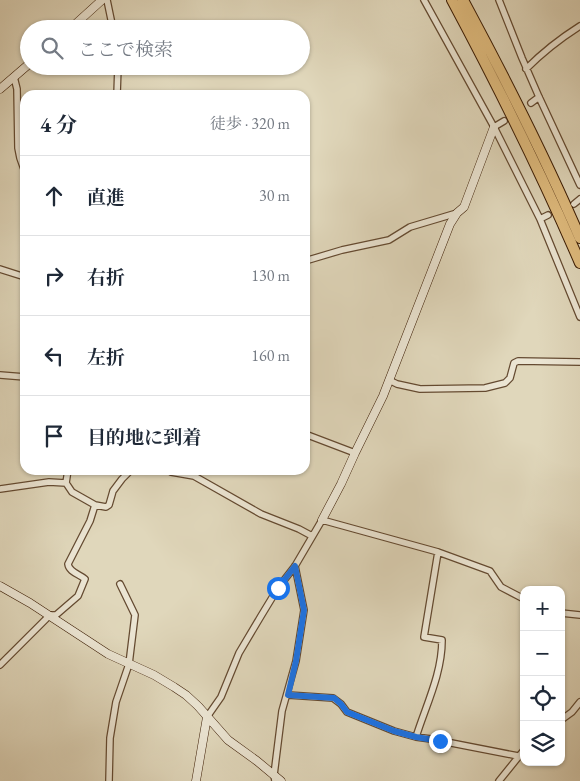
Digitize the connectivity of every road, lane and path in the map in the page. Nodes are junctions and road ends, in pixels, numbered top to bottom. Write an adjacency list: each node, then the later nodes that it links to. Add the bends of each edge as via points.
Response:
1 (102, 0): 7 (street)
2 (107, 0): 8 (street)
3 (424, 0): 19 (street)
4 (452, 0): 29 (highway, via 520,133)
5 (463, 0): 27 (highway, via 490,49)
6 (499, 0): 10 (street)
7 (80, 20)
8 (111, 20)
9 (580, 26): 10 (street)
10 (526, 69): 16 (street)
11 (20, 72): 13 (street)
12 (118, 75): 15 (street)
13 (14, 77): 14 (street); 20 (street)
14 (0, 89)
15 (117, 90)
16 (539, 97): 17 (street); 21 (street)
17 (531, 103)
18 (504, 120): 19 (street)
19 (494, 127): 24 (street, via 464,207); 26 (street)
20 (20, 158)
21 (580, 185)
22 (580, 199): 23 (street)
23 (574, 204)
24 (457, 213): 28 (street, via 410,227 388,240); 36 (street)
25 (548, 215): 26 (street)
26 (540, 219): 32 (street)
27 (580, 238)
28 (310, 260)
29 (580, 263)
30 (0, 269): 31 (street)
31 (20, 275)
32 (580, 317)
33 (580, 362): 36 (street, via 518,361 505,383 485,388 420,389)
34 (0, 375): 35 (street)
35 (20, 377)
36 (388, 380): 38 (street)
37 (310, 436): 38 (street)
38 (355, 453): 45 (street)
39 (67, 475): 42 (street)
40 (126, 475): 44 (street, via 113,491 107,507)
41 (188, 475): 46 (street, via 261,514)
42 (66, 483): 43 (street, via 49,482); 44 (street, via 72,492)
43 (0, 489)
44 (95, 505): 53 (street, via 68,564 70,570 85,579 78,596 56,615)
45 (322, 520): 46 (street); 47 (street)
46 (312, 536): 48 (street)
47 (438, 552): 51 (street, via 490,571 502,587); 61 (street, via 424,637 442,640 442,652 435,684)
48 (295, 566): 57 (street, via 304,610); 59 (street, via 244,645 221,696)
49 (120, 584): 55 (street, via 135,616)
50 (0, 586): 53 (street)
51 (520, 597)
52 (565, 613): 54 (street)
53 (50, 615): 55 (street); 56 (street)
54 (580, 615)
55 (128, 664): 59 (street, via 154,675 186,695); 64 (street, via 111,729)
56 (0, 665)
57 (288, 695): 61 (street, via 334,698 347,712); 63 (street, via 282,711)
58 (580, 702): 60 (street)
59 (207, 717): 63 (street, via 228,740); 65 (street)
60 (565, 717)
61 (416, 737): 62 (street)
62 (518, 756): 67 (street)
63 (274, 778): 66 (street)
64 (109, 781)
65 (196, 781)
66 (281, 781)
67 (499, 781)

